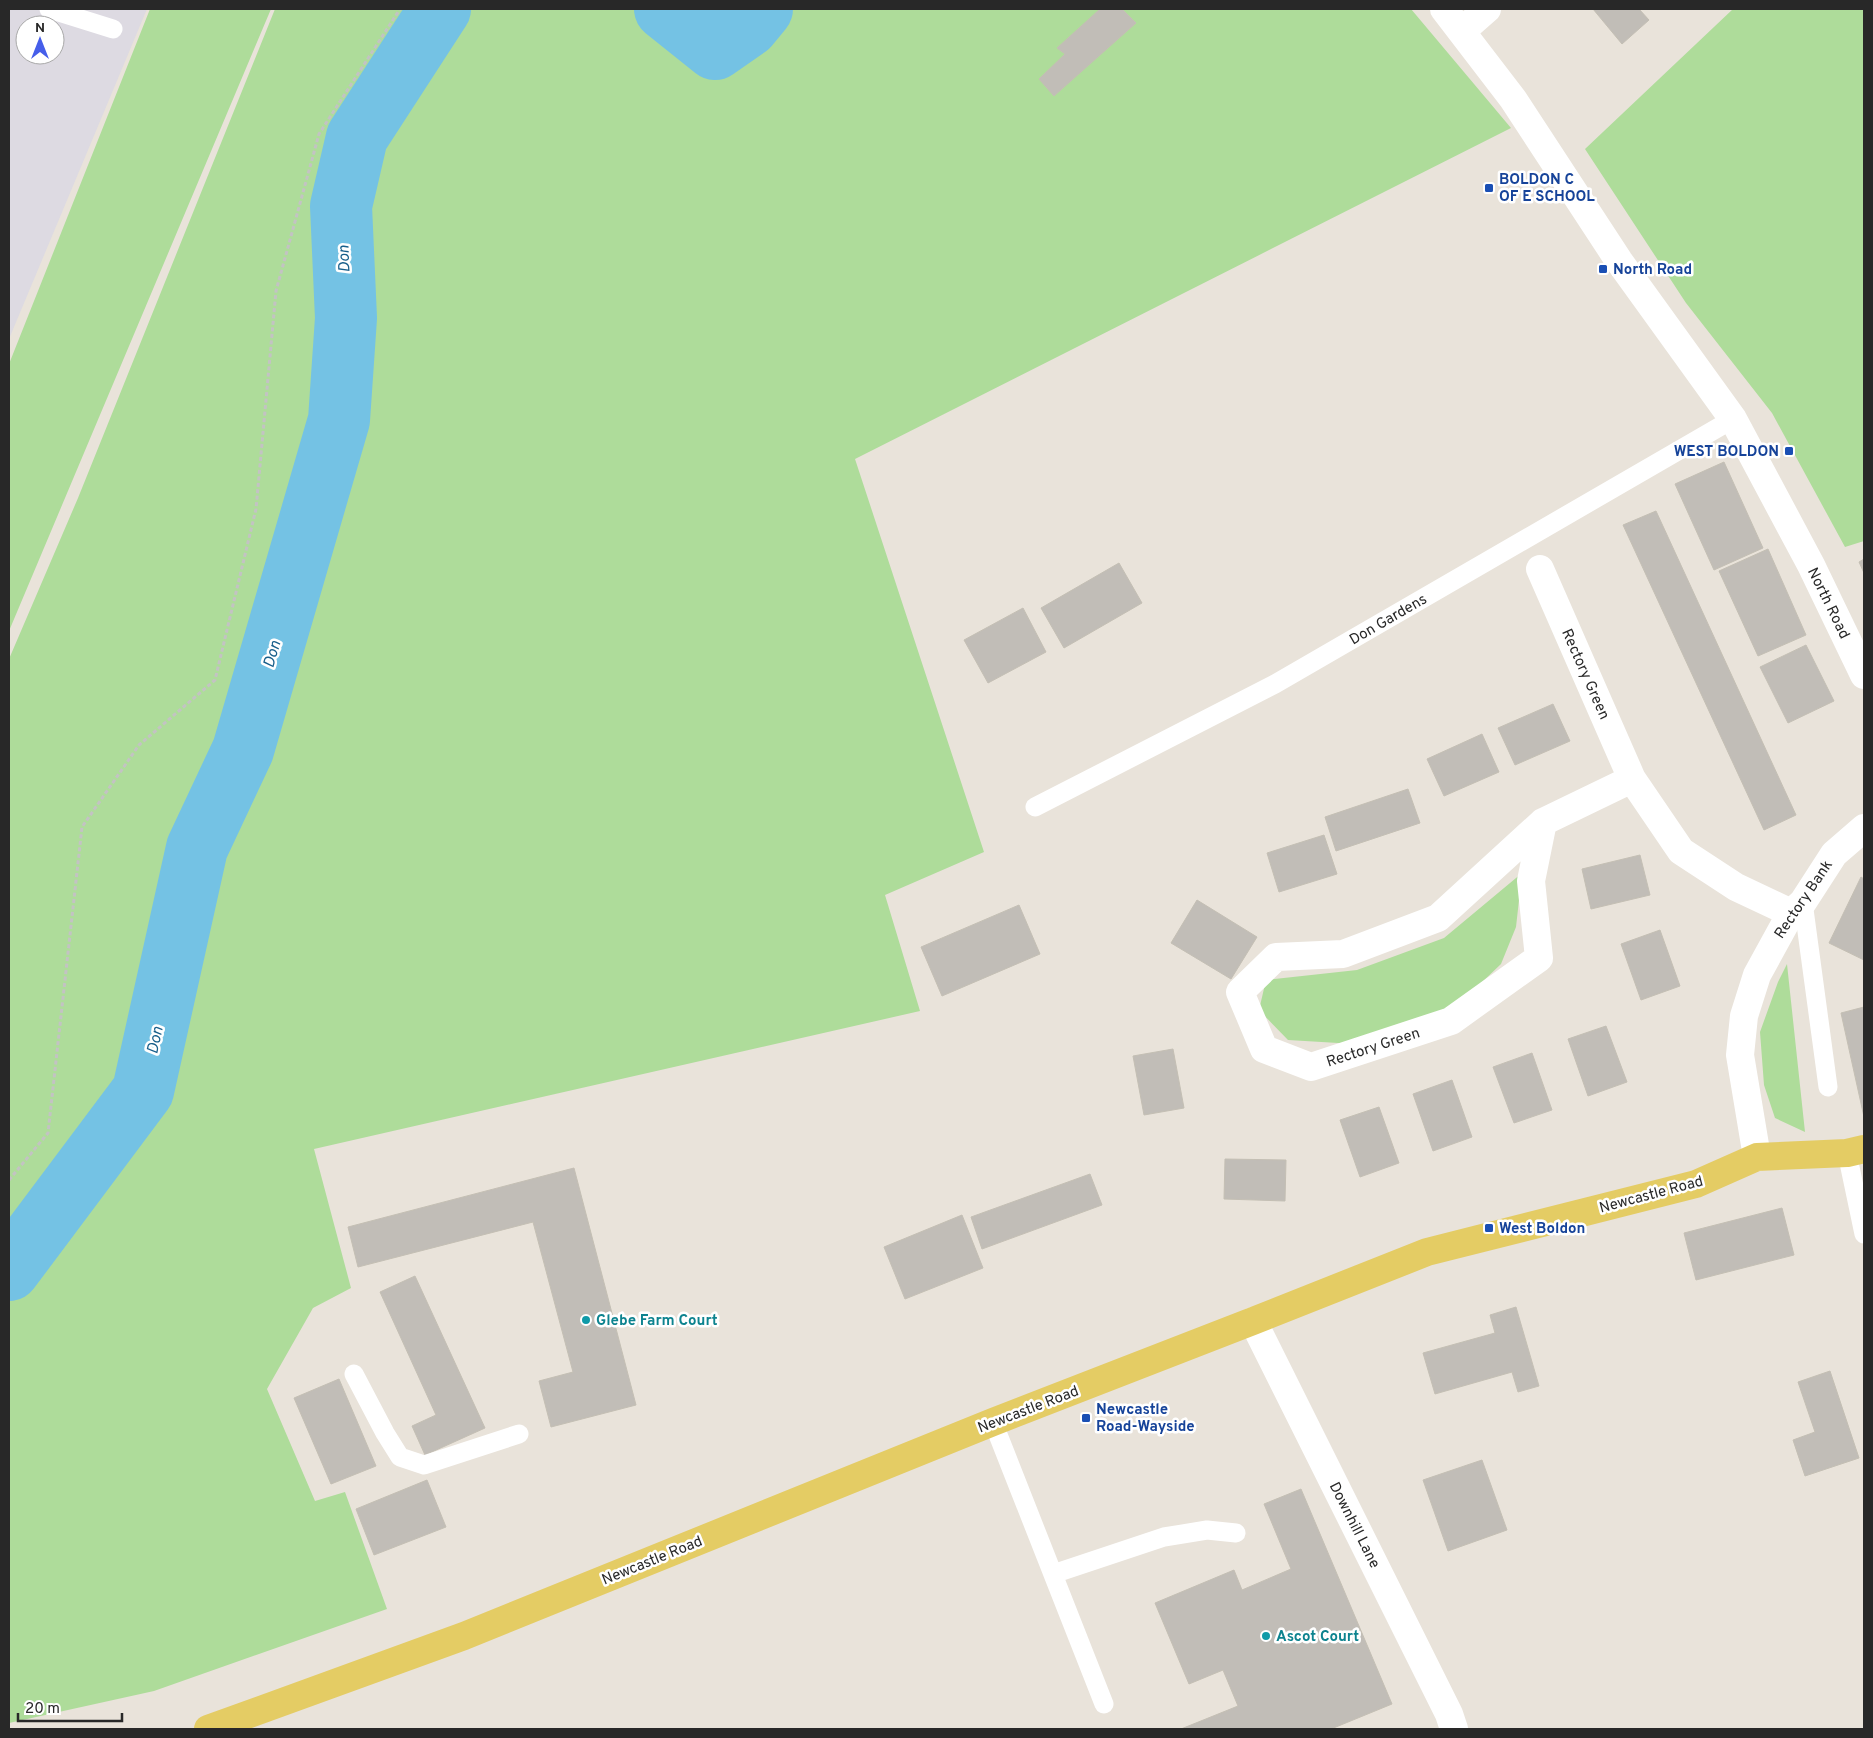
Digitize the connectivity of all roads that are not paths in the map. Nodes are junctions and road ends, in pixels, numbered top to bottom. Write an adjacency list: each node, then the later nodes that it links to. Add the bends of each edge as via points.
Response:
1 (49, 9): 4 (lane)
2 (1444, 9): 5 (street, North Road)
3 (1488, 9): 5 (street)
4 (113, 29)
5 (1462, 32): 6 (street, North Road, via 1512,99 1619,261)
6 (1734, 419): 8 (street, North Road); 10 (lane, Don Gardens, via 1275,684)
7 (1540, 569): 9 (street, Rectory Green)
8 (1864, 674)
9 (1632, 779): 11 (street, Rectory Green); 13 (street, Rectory Green, via 1681,851 1736,887)
10 (1035, 807)
11 (1543, 822): 11 (street, Rectory Green, via 1531,881 1539,958 1451,1021 1311,1067 1264,1049 1240,992 1276,957 1343,954 1438,918)
12 (1864, 828): 13 (street, Rectory Bank, via 1834,854)
13 (1797, 907): 14 (lane); 16 (street, Rectory Bank, via 1757,975 1744,1016 1740,1056)
14 (1828, 1087)
15 (1856, 1151): 16 (main road, Newcastle Road); 17 (lane)
16 (1757, 1157): 18 (main road, Newcastle Road, via 1696,1184 1427,1252)
17 (1864, 1234)
18 (1253, 1321): 20 (main road, Newcastle Road); 26 (street, Downhill Lane)
19 (354, 1374): 21 (lane, via 400,1457 424,1465)
20 (993, 1422): 23 (lane); 25 (main road, Newcastle Road, via 464,1636)
21 (519, 1434)
22 (1236, 1533): 23 (lane, via 1208,1530 1164,1537)
23 (1053, 1574): 24 (lane)
24 (1104, 1704)
25 (208, 1729)
26 (1454, 1729)

